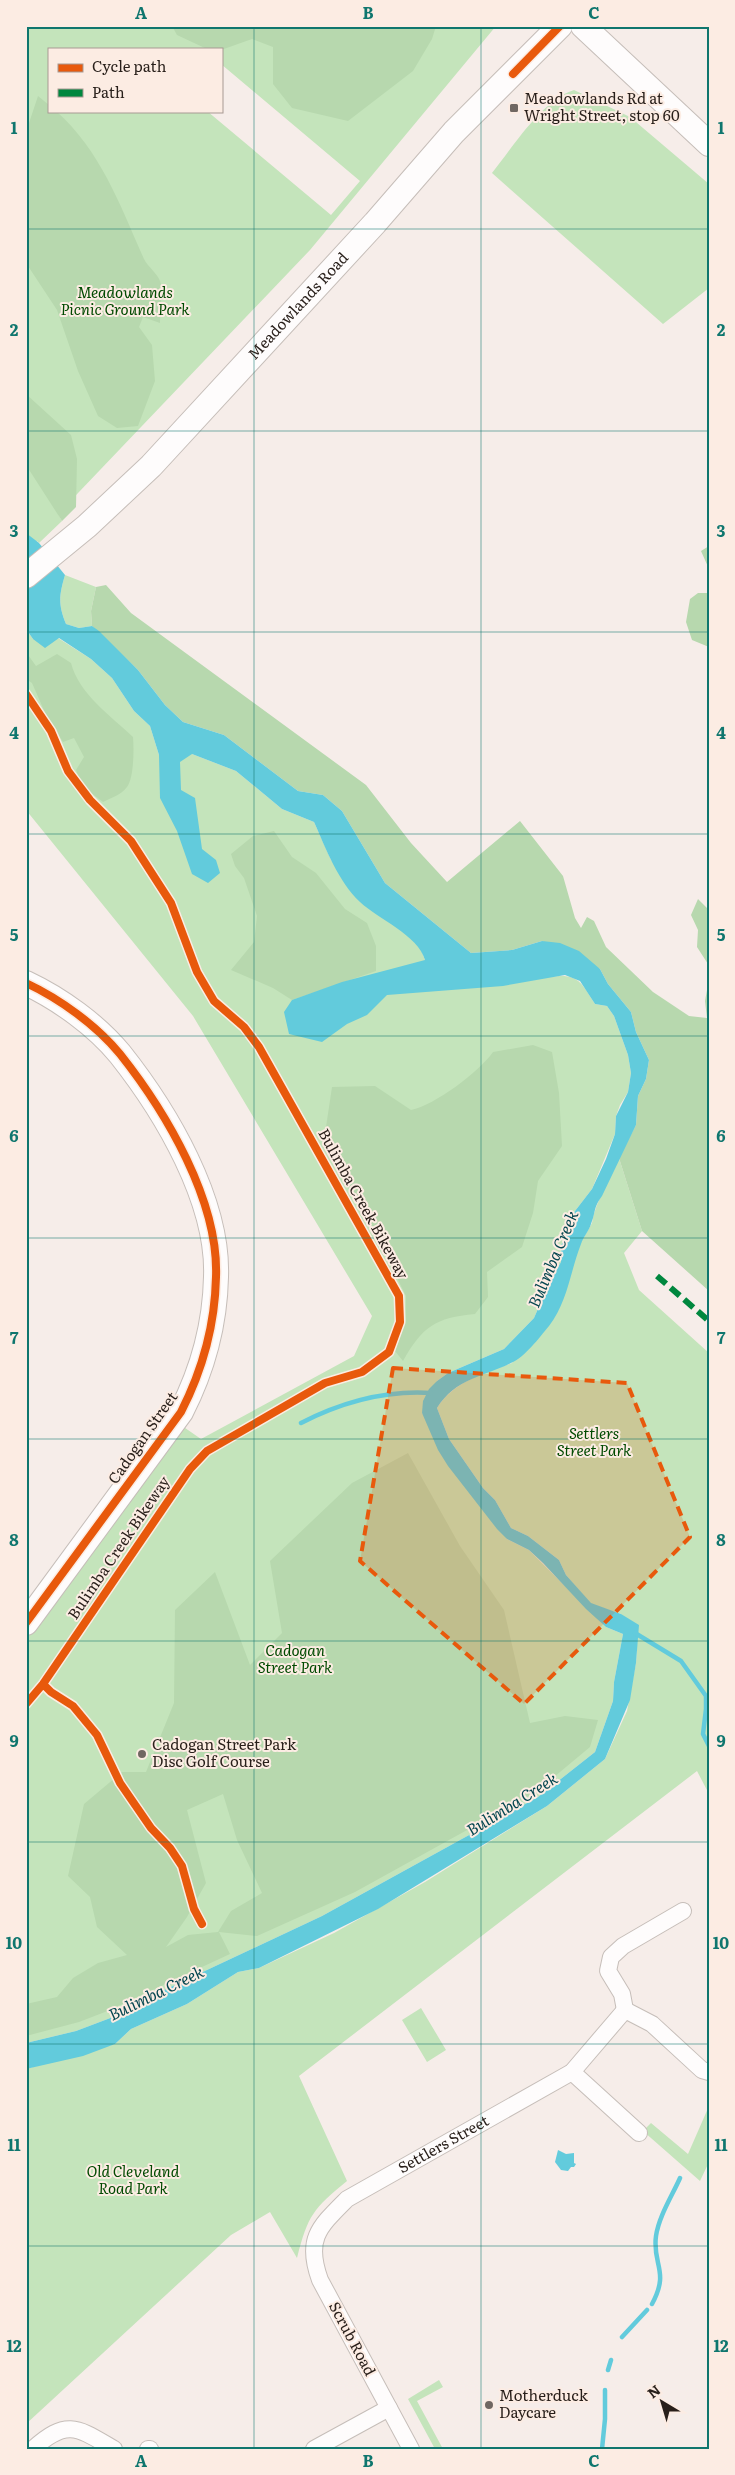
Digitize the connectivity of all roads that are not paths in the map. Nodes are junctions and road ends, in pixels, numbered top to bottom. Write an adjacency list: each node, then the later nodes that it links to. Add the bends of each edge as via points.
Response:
1 (560, 26): 4 (street, Meadowlands Road, via 454,132 375,223 157,459 87,526)
2 (583, 26): 3 (street)
3 (709, 144)
4 (26, 576)
5 (26, 984): 6 (street, Cadogan Street, via 92,1026 119,1053 156,1107 196,1180 213,1240 216,1276 206,1347 195,1384 181,1412)
6 (26, 1623)
7 (684, 1911): 8 (street, via 611,1957 608,1971 622,1994)
8 (625, 2010): 9 (street); 10 (street, via 652,2024 702,2070)
9 (572, 2072): 11 (street); 12 (street, Settlers Street, via 347,2199)
10 (709, 2072)
11 (639, 2133)
12 (322, 2224): 13 (street, Scrub Road, via 314,2245 314,2264)
13 (389, 2408): 16 (street); 17 (street, Scrub Road)
14 (33, 2449): 15 (street, via 54,2431 66,2428 88,2434)
15 (114, 2449)
16 (314, 2449)
17 (412, 2449)

